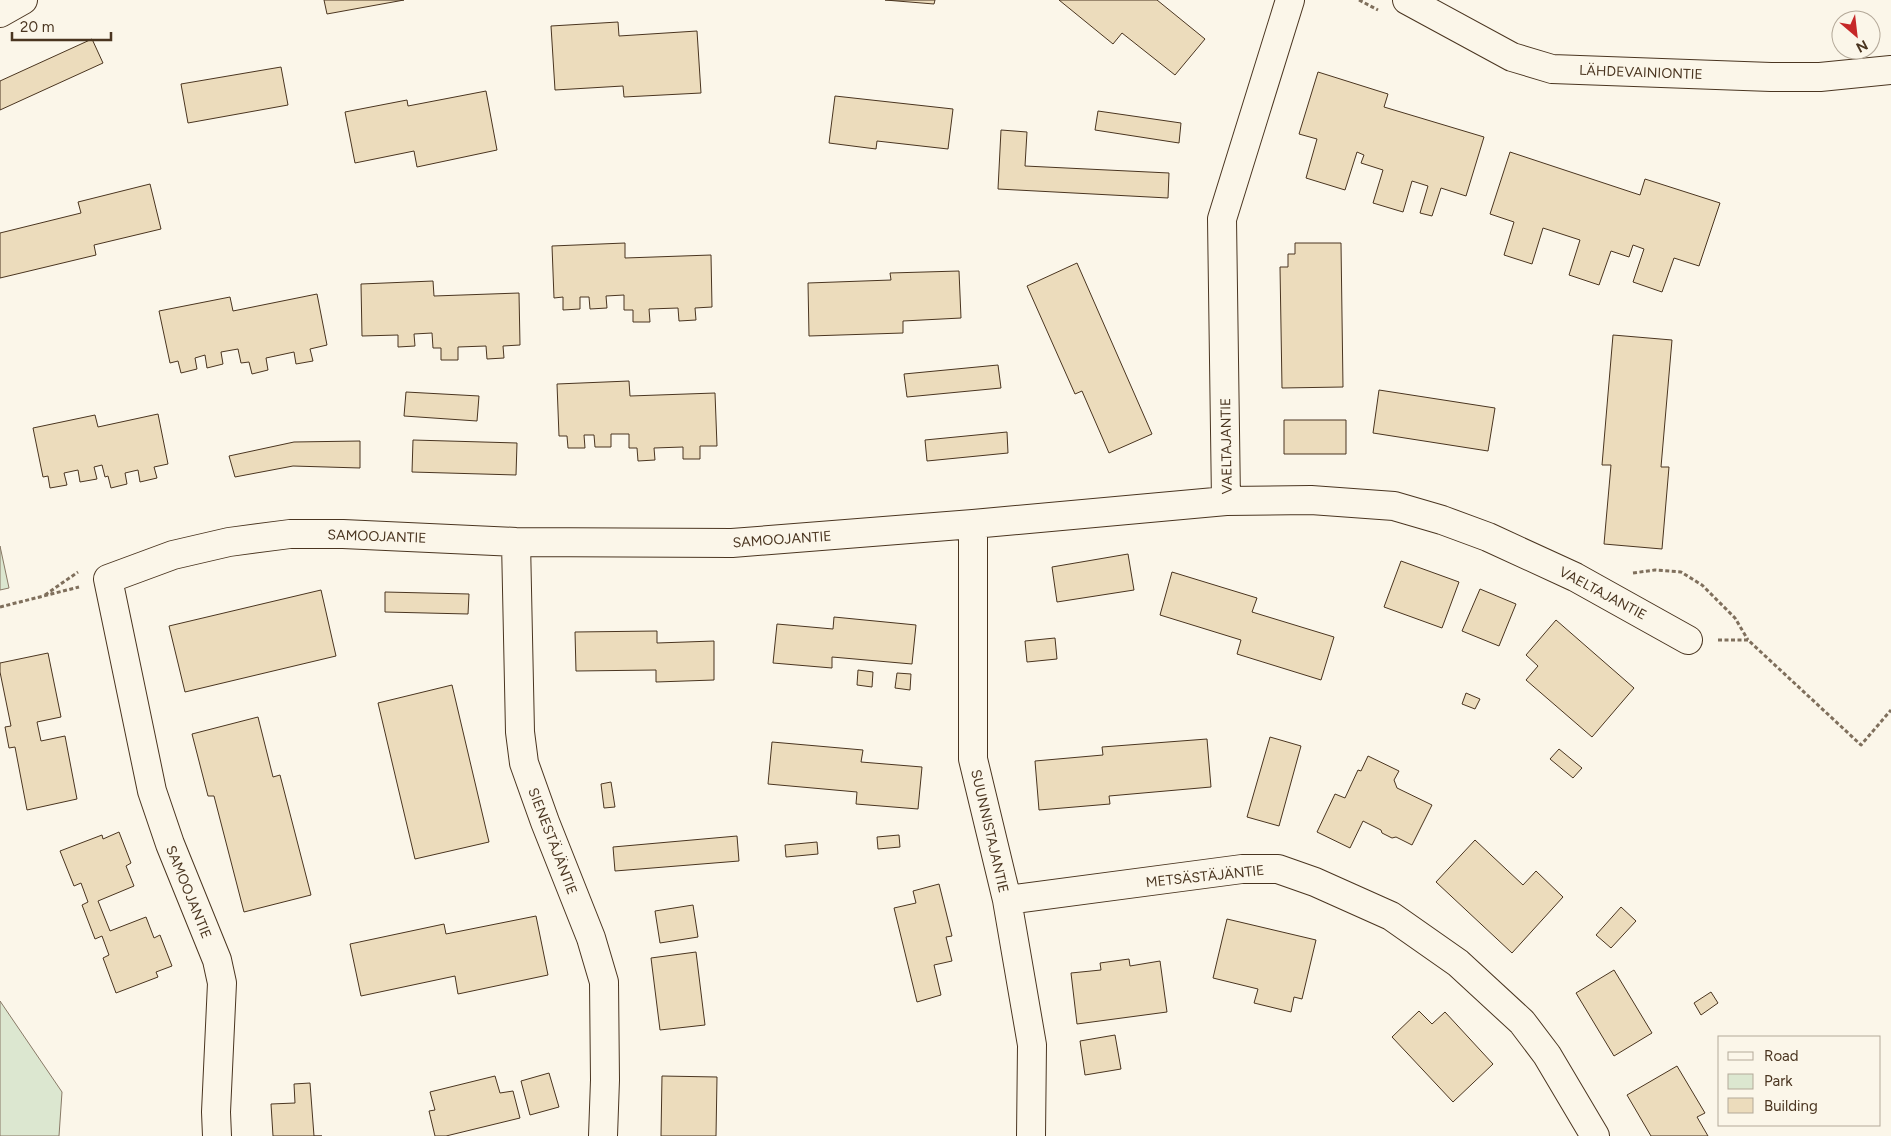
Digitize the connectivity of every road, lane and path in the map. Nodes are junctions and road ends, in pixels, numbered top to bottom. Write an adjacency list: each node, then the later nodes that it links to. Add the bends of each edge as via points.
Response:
1 (23, 0): 4 (street)
2 (1290, 0): 6 (street, VAELTAJANTIE, via 1222,219)
3 (1407, 0): 5 (street, LÄHDEVAINIONTIE, via 1512,57 1552,69 1771,77 1820,77)
4 (0, 13)
5 (1891, 70)
6 (1226, 501): 7 (street, SAMOOJANTIE); 12 (street, VAELTAJANTIE, via 1311,500 1394,506 1442,520 1575,577)
7 (973, 524): 8 (street, SAMOOJANTIE, via 732,543); 15 (street, SUUNNISTAJANTIE, via 973,758)
8 (516, 542): 10 (street, SAMOOJANTIE, via 290,534 229,542 173,555); 17 (street, SIENESTÄJÄNTIE, via 520,732 524,764 591,938 604,982)
9 (1629, 574): 13 (path, via 1656,570 1681,572 1702,584 1735,618)
10 (108, 579): 11 (path); 16 (street, SAMOOJANTIE, via 152,791 222,983)
11 (0, 607)
12 (1688, 640): 13 (path)
13 (1748, 640): 14 (path, via 1861,745)
14 (1891, 710)
15 (1006, 900): 18 (street, SUUNNISTAJANTIE, via 1032,1045); 19 (street, METSÄSTÄJÄNTIE, via 1242,869 1278,869 1314,882 1391,916 1458,963 1522,1022 1547,1055)
16 (217, 1136)
17 (603, 1136)
18 (1031, 1136)
19 (1596, 1136)

